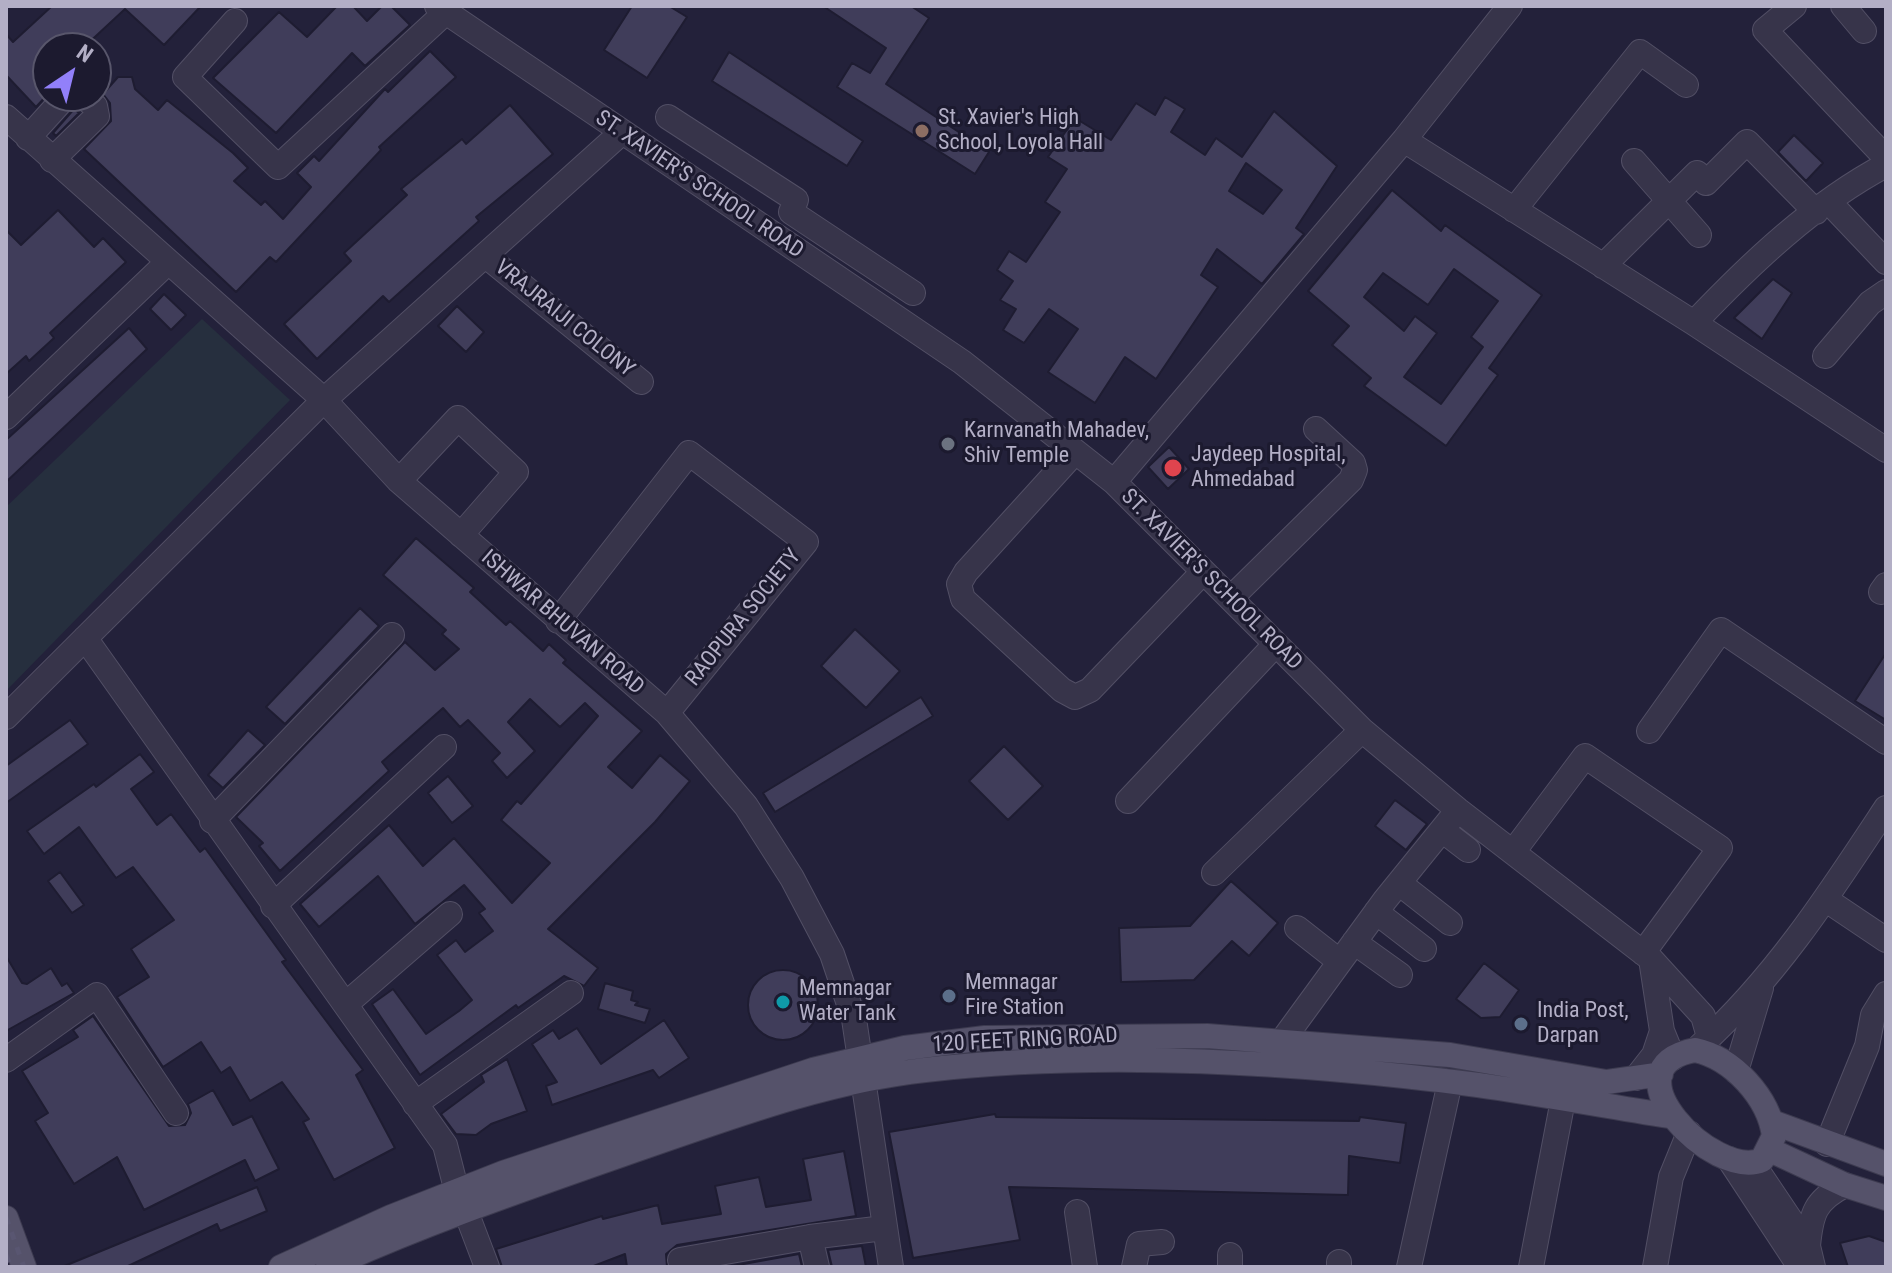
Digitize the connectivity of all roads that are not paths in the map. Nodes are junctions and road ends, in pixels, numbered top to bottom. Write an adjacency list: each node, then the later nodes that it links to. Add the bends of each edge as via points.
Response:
1 (1510, 6): 14 (street)
2 (1794, 6): 15 (street, via 1765,30)
3 (1843, 6): 6 (street)
4 (441, 9): 5 (street, via 278,167 185,77); 12 (street, ST. XAVIER'S SCHOOL ROAD)
5 (235, 21)
6 (1864, 31)
7 (1686, 85): 21 (street, via 1640,52)
8 (52, 112): 13 (street)
9 (96, 112): 16 (street)
10 (6, 117): 13 (street, ISHWAR BHUVAN ROAD)
11 (668, 117): 28 (street, via 796,200 791,212)
12 (621, 133): 23 (street); 36 (street, ST. XAVIER'S SCHOOL ROAD, via 962,362)
13 (28, 138): 16 (street, ISHWAR BHUVAN ROAD)
14 (1404, 140): 21 (street); 38 (street)
15 (1886, 158)
16 (52, 160): 24 (street, ISHWAR BHUVAN ROAD)
17 (1634, 161): 19 (street)
18 (1886, 165): 20 (street, via 1853,182)
19 (1669, 201): 20 (street, via 1697,173 1706,183 1747,142); 22 (street); 26 (street)
20 (1823, 207): 25 (street); 29 (street, via 1729,286)
21 (1514, 210): 26 (street)
22 (1699, 235)
23 (486, 256): 31 (street, VRAJRAIJI COLONY); 32 (street)
24 (168, 262): 32 (street, ISHWAR BHUVAN ROAD); 33 (street)
25 (1886, 262)
26 (1603, 266): 29 (street)
27 (1886, 292): 30 (street)
28 (913, 293)
29 (1694, 323): 35 (street)
30 (1825, 356)
31 (641, 382)
32 (324, 400): 37 (street, ISHWAR BHUVAN ROAD); 44 (street)
33 (6, 417)
34 (1316, 429): 41 (street, via 1353,463 1351,480)
35 (1886, 450)
36 (1075, 452): 38 (street, ST. XAVIER'S SCHOOL ROAD); 40 (street, via 966,572 959,584 963,599 1075,697 1090,690)
37 (399, 481): 39 (street, ISHWAR BHUVAN ROAD); 39 (street, via 458,418 516,472)
38 (1114, 482): 40 (street, ST. XAVIER'S SCHOOL ROAD)
39 (461, 535): 42 (street, ISHWAR BHUVAN ROAD)
40 (1203, 572): 41 (street, ST. XAVIER'S SCHOOL ROAD)
41 (1231, 598): 45 (street, ST. XAVIER'S SCHOOL ROAD)
42 (558, 621): 46 (street, ISHWAR BHUVAN ROAD); 46 (street, RAOPURA SOCIETY, via 689,453 806,542)
43 (392, 635): 55 (street)
44 (85, 638): 47 (street); 55 (street)
45 (1274, 646): 48 (street, ST. XAVIER'S SCHOOL ROAD); 52 (street)
46 (667, 713): 80 (street, ISHWAR BHUVAN ROAD, via 746,806 792,878 832,954 854,1019)
47 (6, 717)
48 (1362, 730): 54 (street, ST. XAVIER'S SCHOOL ROAD); 59 (street)
49 (1649, 731): 50 (street, via 1721,630)
50 (1886, 742)
51 (444, 747): 62 (street)
52 (1128, 801)
53 (1886, 808): 61 (street)
54 (1458, 810): 56 (street); 58 (street, ST. XAVIER'S SCHOOL ROAD)
55 (212, 821): 62 (street)
56 (1442, 830): 57 (street); 60 (street)
57 (1468, 850)
58 (1513, 852): 70 (street, ST. XAVIER'S SCHOOL ROAD); 70 (street, via 1585,756 1720,848)
59 (1214, 873)
60 (1399, 883): 63 (street); 65 (street)
61 (1825, 899): 67 (street); 72 (street)
62 (273, 906): 75 (street)
63 (1376, 912): 68 (street); 69 (street)
64 (450, 914): 75 (street)
65 (1450, 923)
66 (1297, 928): 69 (street)
67 (1886, 940)
68 (1424, 949)
69 (1347, 952): 71 (street); 77 (street)
70 (1647, 956): 76 (street); 78 (street, ST. XAVIER'S SCHOOL ROAD, via 1703,1016)
71 (1400, 975)
72 (1761, 985): 78 (street); 81 (street)
73 (571, 993): 85 (street)
74 (1886, 994): 90 (street, via 1873,1015 1867,1046)
75 (346, 1004): 85 (street)
76 (1662, 1031): 78 (street); 82 (street, via 1654,1055)
77 (1282, 1041): 80 (main road, 120 FEET RING ROAD, via 1207,1036 985,1038); 82 (main road, 120 FEET RING ROAD, via 1450,1055 1606,1082)
78 (1684, 1055): 81 (main road, via 1709,1053); 82 (main road, 120 FEET RING ROAD); 87 (main road, via 1659,1091)
79 (6, 1060): 86 (street, via 97,995)
80 (861, 1069): 83 (main road, 120 FEET RING ROAD, via 1152,1062); 95 (main road, 120 FEET RING ROAD, via 779,1102); 98 (street, ISHWAR BHUVAN ROAD)
81 (1736, 1071): 88 (main road)
82 (1636, 1078)
83 (1450, 1082): 84 (main road, 120 FEET RING ROAD); 111 (street)
84 (1563, 1100): 87 (main road, 120 FEET RING ROAD); 112 (street)
85 (415, 1104): 95 (street, via 445,1145)
86 (176, 1113)
87 (1669, 1116): 89 (main road)
88 (1772, 1122): 90 (main road); 91 (main road, via 1774,1136)
89 (1689, 1133): 91 (main road); 113 (street, via 1671,1177)
90 (1827, 1144): 92 (main road)
91 (1750, 1158): 93 (main road); 102 (street)
92 (1886, 1164)
93 (1845, 1185): 94 (main road); 102 (street, via 1811,1214)
94 (1886, 1198)
95 (461, 1200): 103 (main road, 120 FEET RING ROAD); 105 (main road, 120 FEET RING ROAD); 106 (street)
96 (1077, 1212): 109 (street)
97 (6, 1218): 104 (main road)
98 (884, 1228): 99 (street); 108 (street, ISHWAR BHUVAN ROAD)
99 (810, 1237): 101 (street); 107 (street)
100 (1162, 1242): 110 (street, via 1139,1244)
101 (680, 1260)
102 (1807, 1260)
103 (340, 1264)
104 (24, 1267)
105 (281, 1267)
106 (487, 1267)
107 (817, 1267)
108 (891, 1267)
109 (1085, 1267)
110 (1134, 1267)
111 (1409, 1267)
112 (1531, 1267)
113 (1655, 1267)

